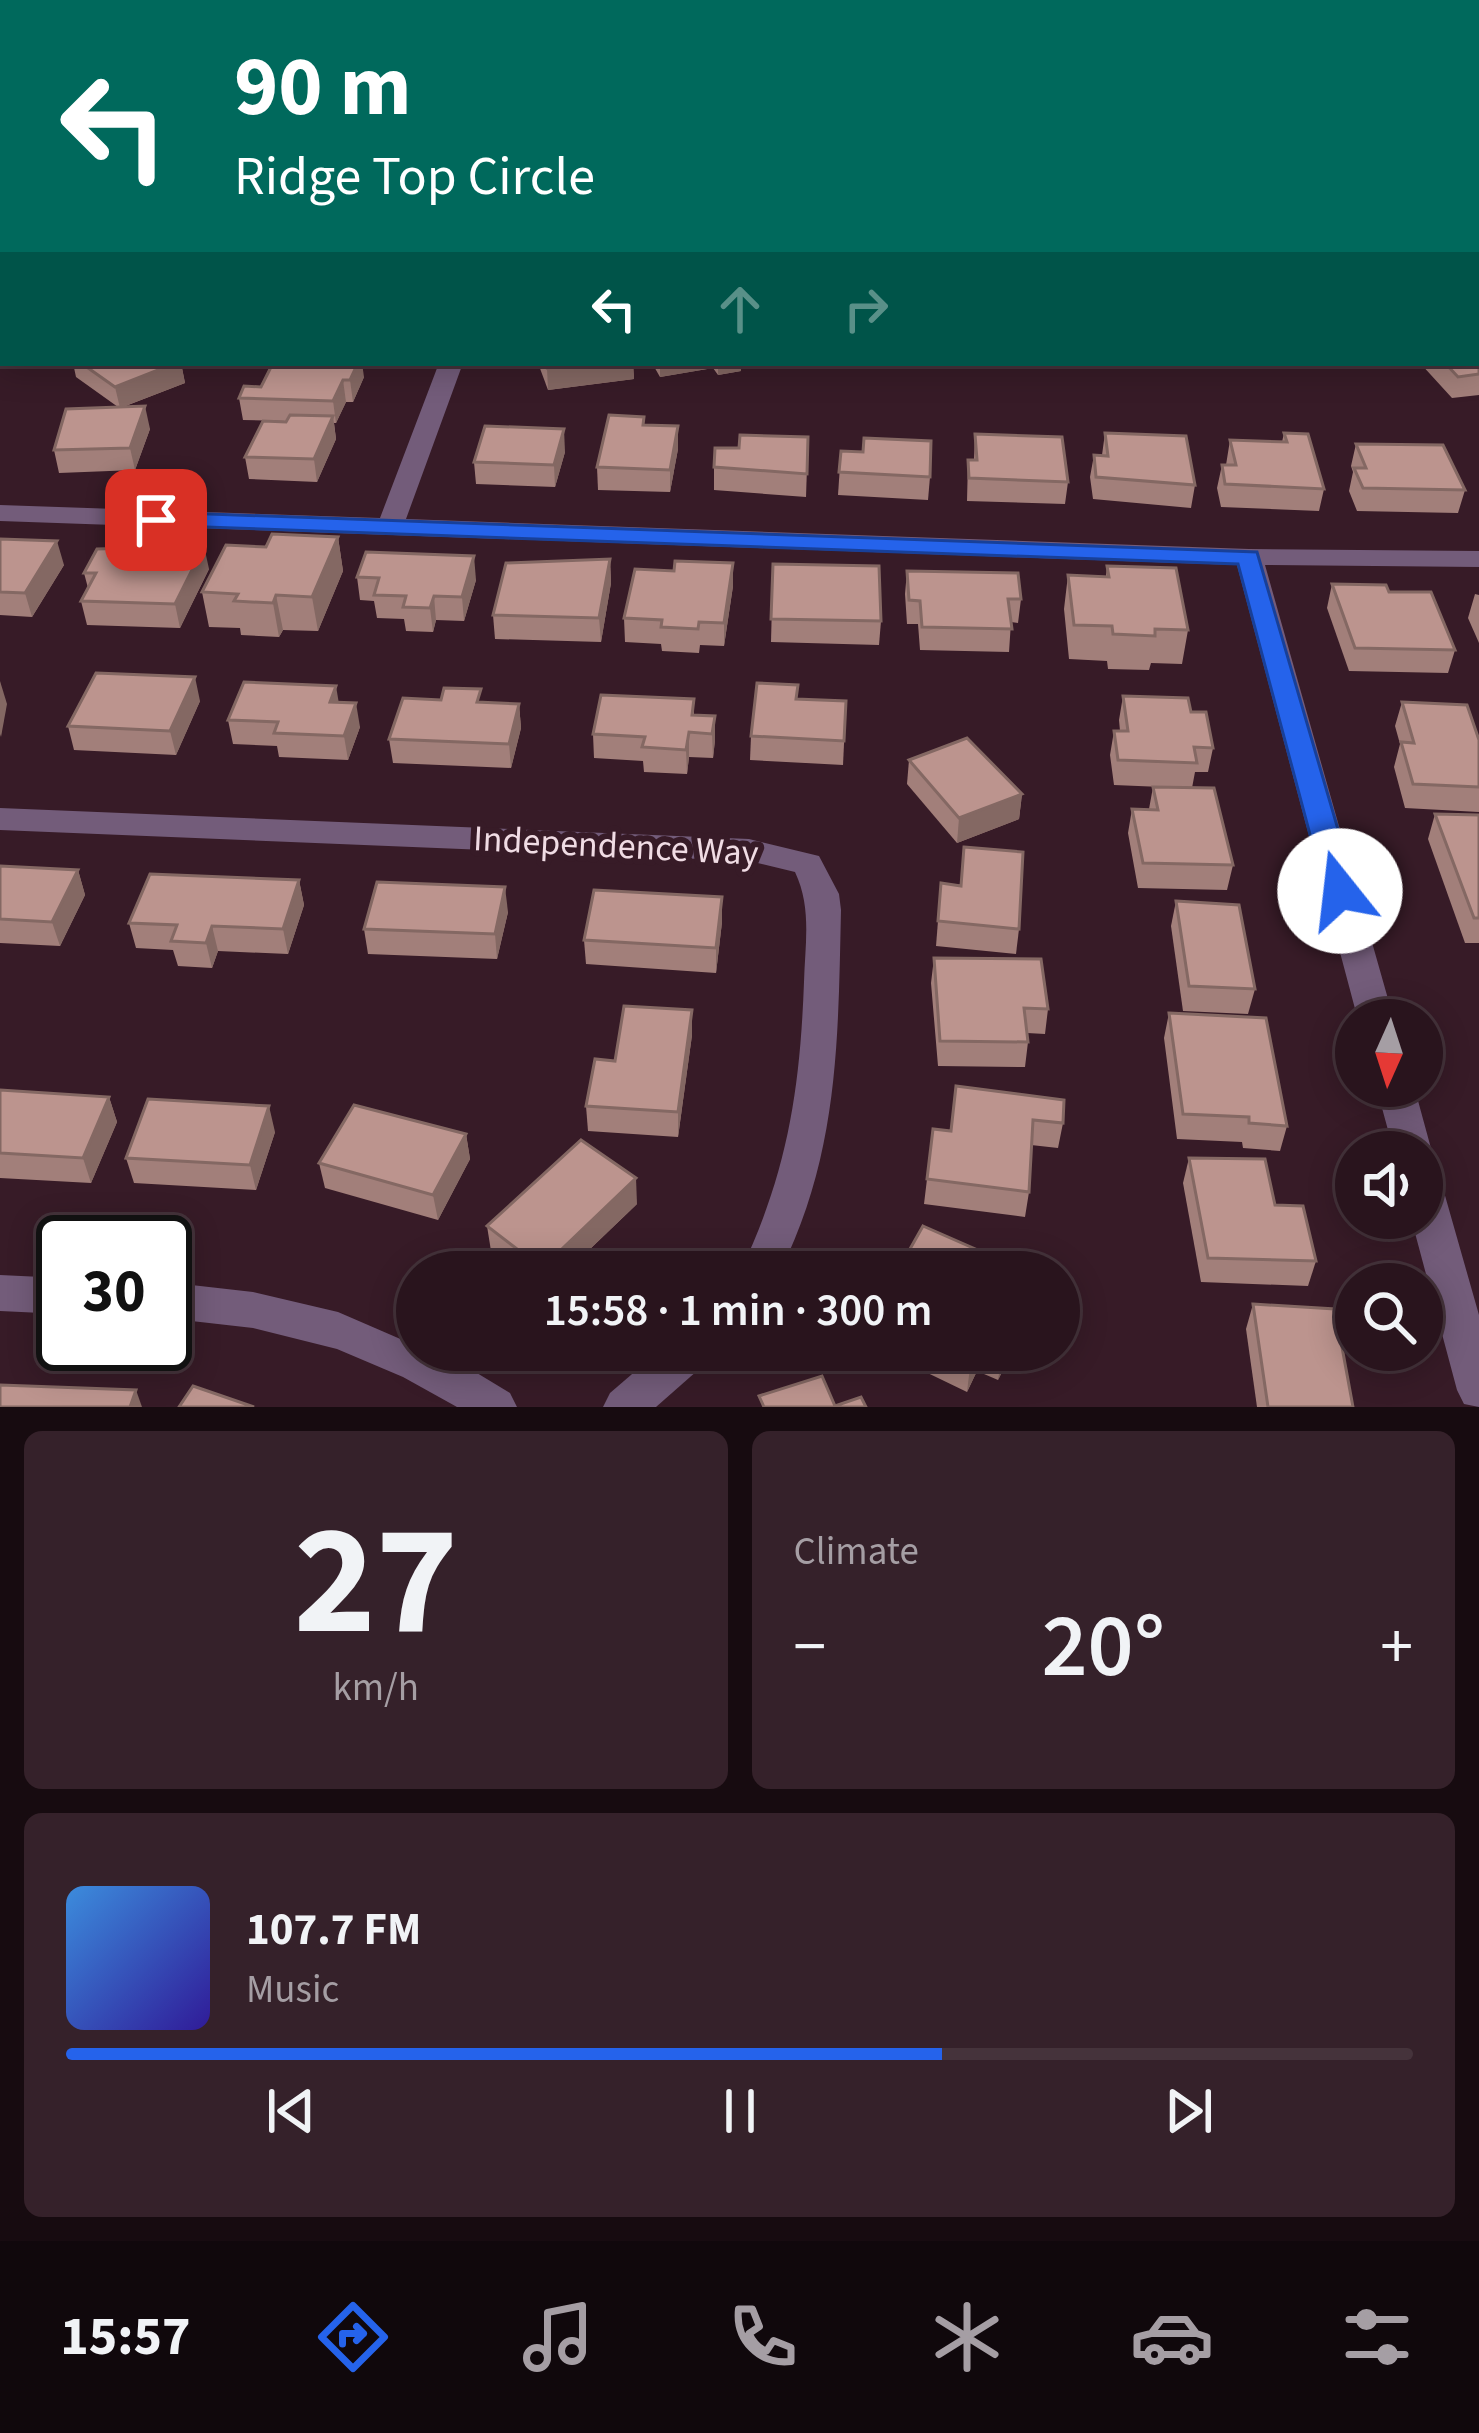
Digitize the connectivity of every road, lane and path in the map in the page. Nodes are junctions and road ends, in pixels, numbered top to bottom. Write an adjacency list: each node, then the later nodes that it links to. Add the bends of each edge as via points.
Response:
1 (450, 366): 3 (street)
2 (0, 513): 3 (street)
3 (390, 528): 4 (street)
4 (1249, 557): 5 (street); 7 (street)
5 (1479, 559)
6 (0, 819): 9 (street, Independence Way, via 749,850 806,864 824,910 812,1122 797,1199)
7 (1370, 999)
8 (1437, 1239): 14 (street)
9 (771, 1251)
10 (0, 1293): 11 (street)
11 (36, 1294)
12 (192, 1303): 15 (street, via 269,1311 343,1331 443,1374)
13 (667, 1371): 16 (street)
14 (1479, 1390)
15 (494, 1407)
16 (625, 1407)

